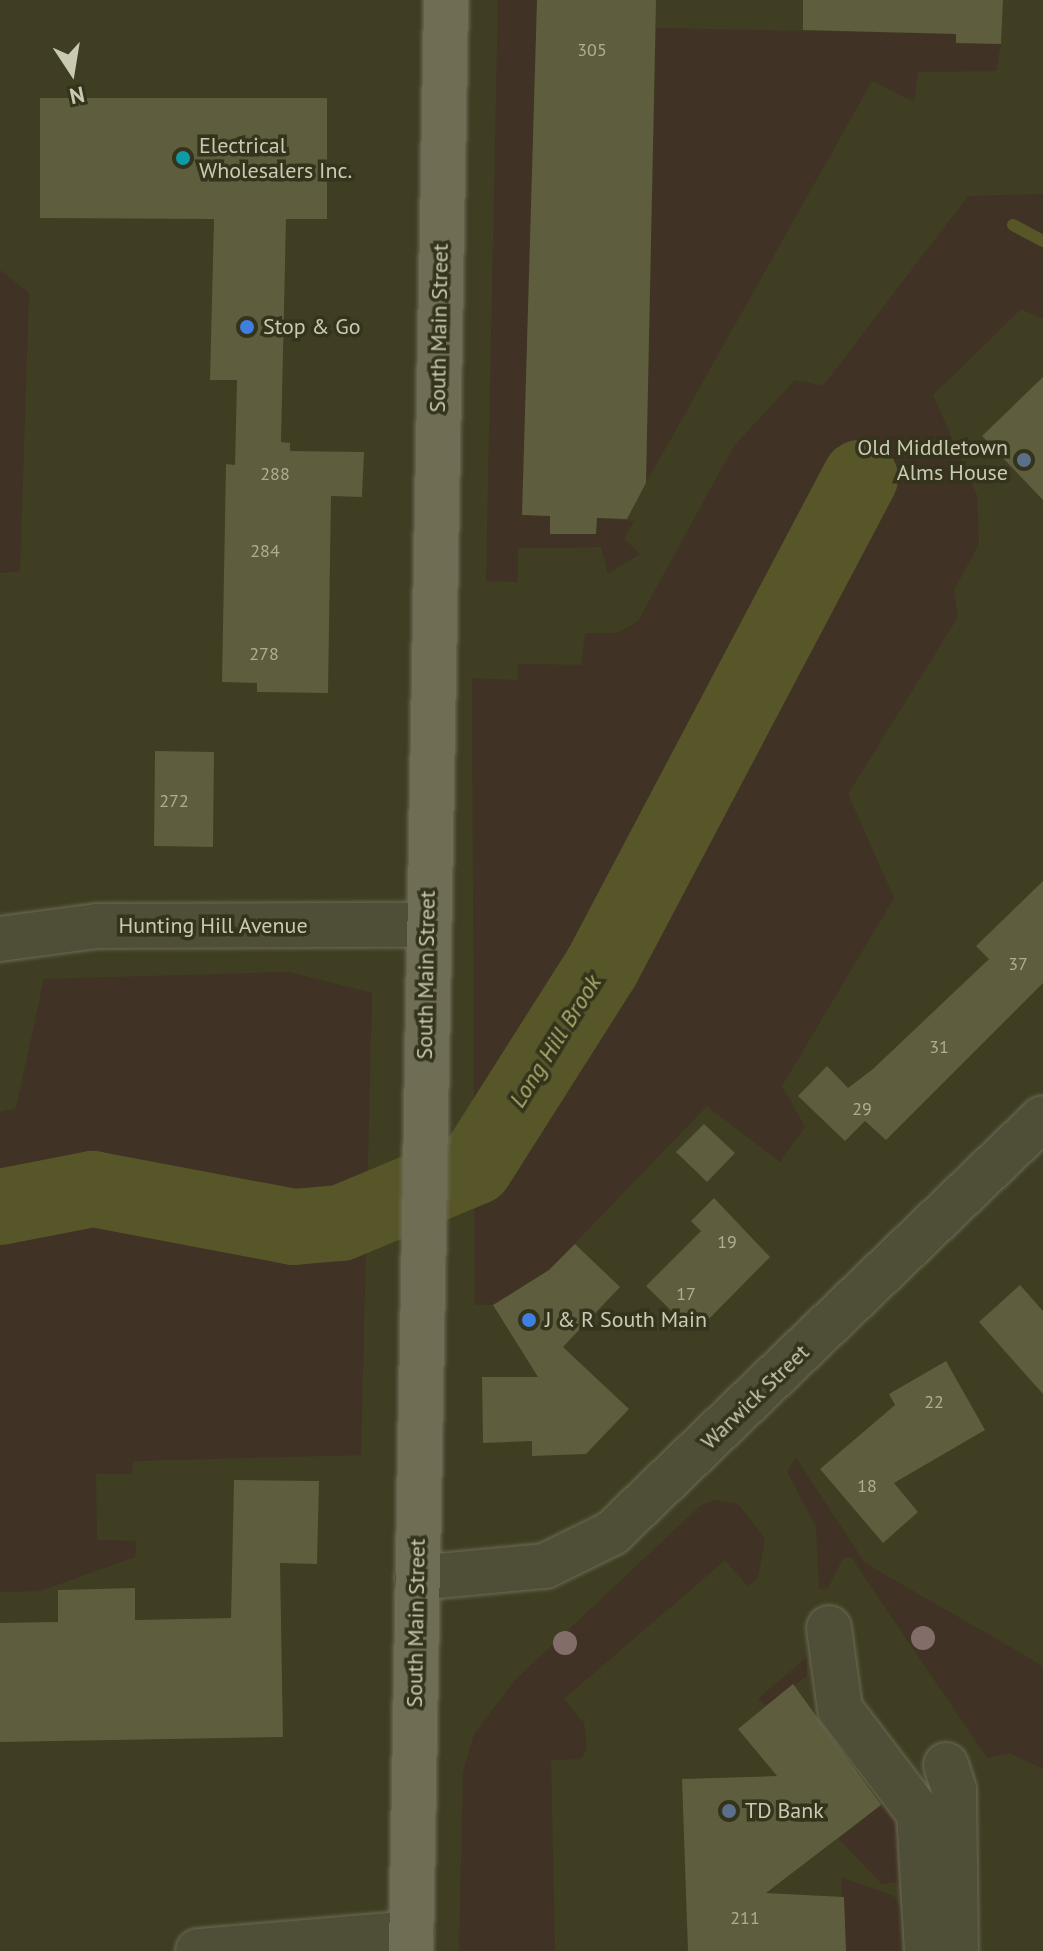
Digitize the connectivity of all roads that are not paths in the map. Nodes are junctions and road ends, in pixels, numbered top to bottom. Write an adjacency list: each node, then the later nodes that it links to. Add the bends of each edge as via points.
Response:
1 (446, 0): 2 (main road, South Main Street)
2 (427, 925): 3 (street, Hunting Hill Avenue, via 97,926); 5 (main road, South Main Street)
3 (0, 939)
4 (1043, 1118): 5 (street, Warwick Street, via 612,1533 545,1566)
5 (417, 1578): 8 (main road, South Main Street)
6 (829, 1628): 10 (street, via 840,1709 919,1813)
7 (946, 1765): 11 (street, via 954,1790)
8 (411, 1942): 9 (street)
9 (198, 1951)
10 (927, 1951)
11 (956, 1951)

